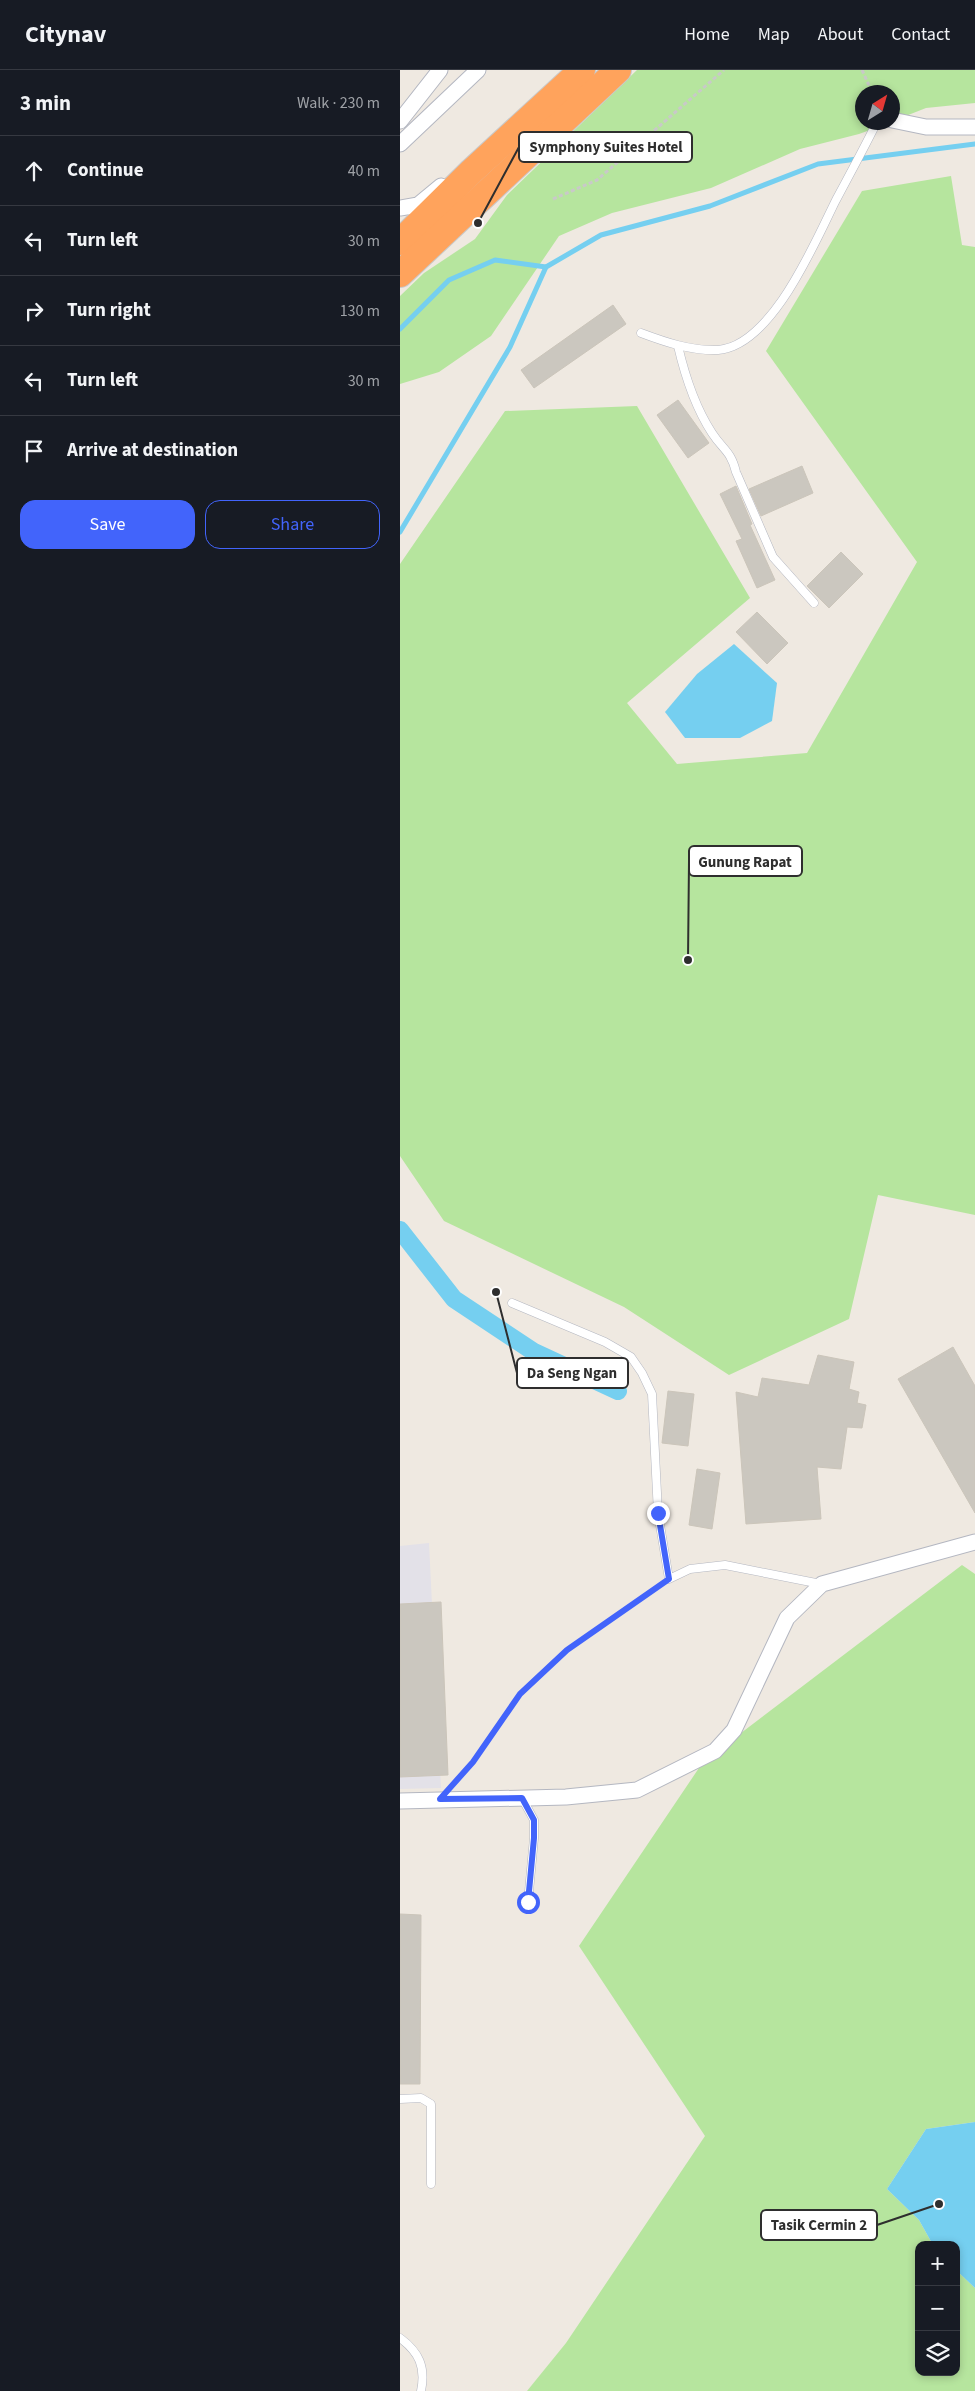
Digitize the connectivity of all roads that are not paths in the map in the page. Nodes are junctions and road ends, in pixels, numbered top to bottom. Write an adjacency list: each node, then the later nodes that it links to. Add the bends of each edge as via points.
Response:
1 (440, 70): 5 (street)
2 (478, 70): 9 (street)
3 (582, 70): 10 (highway)
4 (618, 70): 13 (highway)
5 (400, 121)
6 (900, 122): 7 (street, via 926,127)
7 (975, 127)
8 (873, 130): 15 (lane, via 785,297 746,341 719,350)
9 (404, 134)
10 (472, 170): 11 (street, via 450,180 418,205); 12 (highway)
11 (400, 208)
12 (400, 242)
13 (400, 274)
14 (641, 333): 15 (lane)
15 (678, 346): 16 (lane, via 684,375 712,433 733,458 773,557)
16 (814, 603)
17 (512, 1303): 19 (lane, via 605,1342 631,1357 642,1373 652,1394 658,1513 669,1579 690,1569 725,1566)
18 (975, 1542): 19 (street)
19 (822, 1584): 20 (street, via 787,1618 734,1730 714,1751 637,1790)
20 (522, 1798): 21 (street); 22 (lane, via 534,1820)
21 (400, 1801)
22 (528, 1902)
23 (400, 2099): 24 (lane, via 421,2098 431,2104)
24 (431, 2184)
25 (400, 2338): 26 (lane, via 419,2357 424,2378)
26 (421, 2391)

